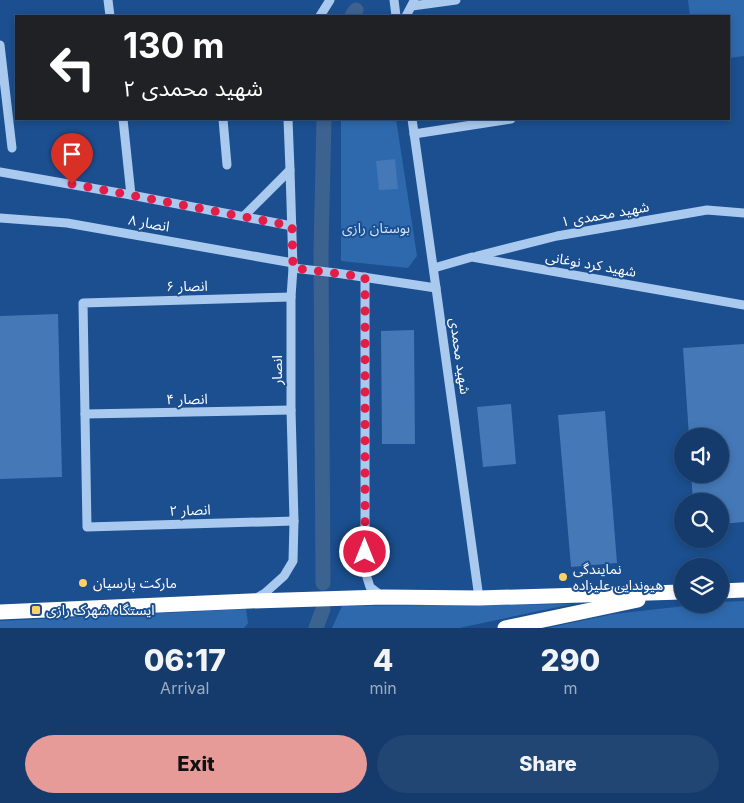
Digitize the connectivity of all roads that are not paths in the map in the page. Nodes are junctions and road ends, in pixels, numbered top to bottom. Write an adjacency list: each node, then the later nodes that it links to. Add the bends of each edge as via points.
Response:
1 (108, 0): 6 (street)
2 (330, 0): 7 (street)
3 (394, 0): 8 (street)
4 (456, 0): 5 (street)
5 (413, 3): 9 (street)
6 (110, 15)
7 (321, 15)
8 (396, 15)
9 (407, 15)
10 (0, 45): 17 (street)
11 (123, 120): 21 (street)
12 (223, 120): 18 (street)
13 (288, 120): 19 (street, انصار)
14 (412, 120): 16 (street, شهید محمدی)
15 (505, 120): 16 (street)
16 (414, 134): 28 (street, شهید محمدی)
17 (12, 148)
18 (227, 165)
19 (290, 170): 23 (street); 25 (street, انصار)
20 (0, 172): 21 (street, انصار ۸)
21 (130, 195): 23 (street, انصار ۸)
22 (744, 213): 26 (street, شهید محمدی ۱, via 707,210 557,236)
23 (244, 216): 25 (street, انصار ۸)
24 (0, 218): 27 (street, انصار ۸, via 68,222)
25 (292, 226): 27 (street, انصار)
26 (472, 257): 28 (street, شهید کرد نوغانی); 32 (street, شهید کرد نوغانی)
27 (293, 266): 29 (street, انصار ۸); 31 (street, انصار)
28 (434, 268): 30 (street, شهید محمدی)
29 (365, 277): 30 (street, انصار ۸); 40 (street, via 365,571 370,587)
30 (436, 288): 41 (street, شهید محمدی)
31 (291, 298): 33 (street, انصار); 34 (street, انصار ۶, via 83,303)
32 (744, 304)
33 (291, 410): 34 (street, انصار ۴); 35 (street, انصار)
34 (85, 414): 35 (street, انصار ۲, via 87,527)
35 (294, 521): 42 (street, انصار, via 293,561 284,576 265,594)
36 (744, 590): 37 (highway)
37 (729, 591)
38 (674, 592): 41 (highway)
39 (674, 593): 44 (highway)
40 (384, 597): 41 (highway); 42 (highway)
41 (479, 598)
42 (250, 601): 43 (highway)
43 (0, 612)
44 (505, 628)

